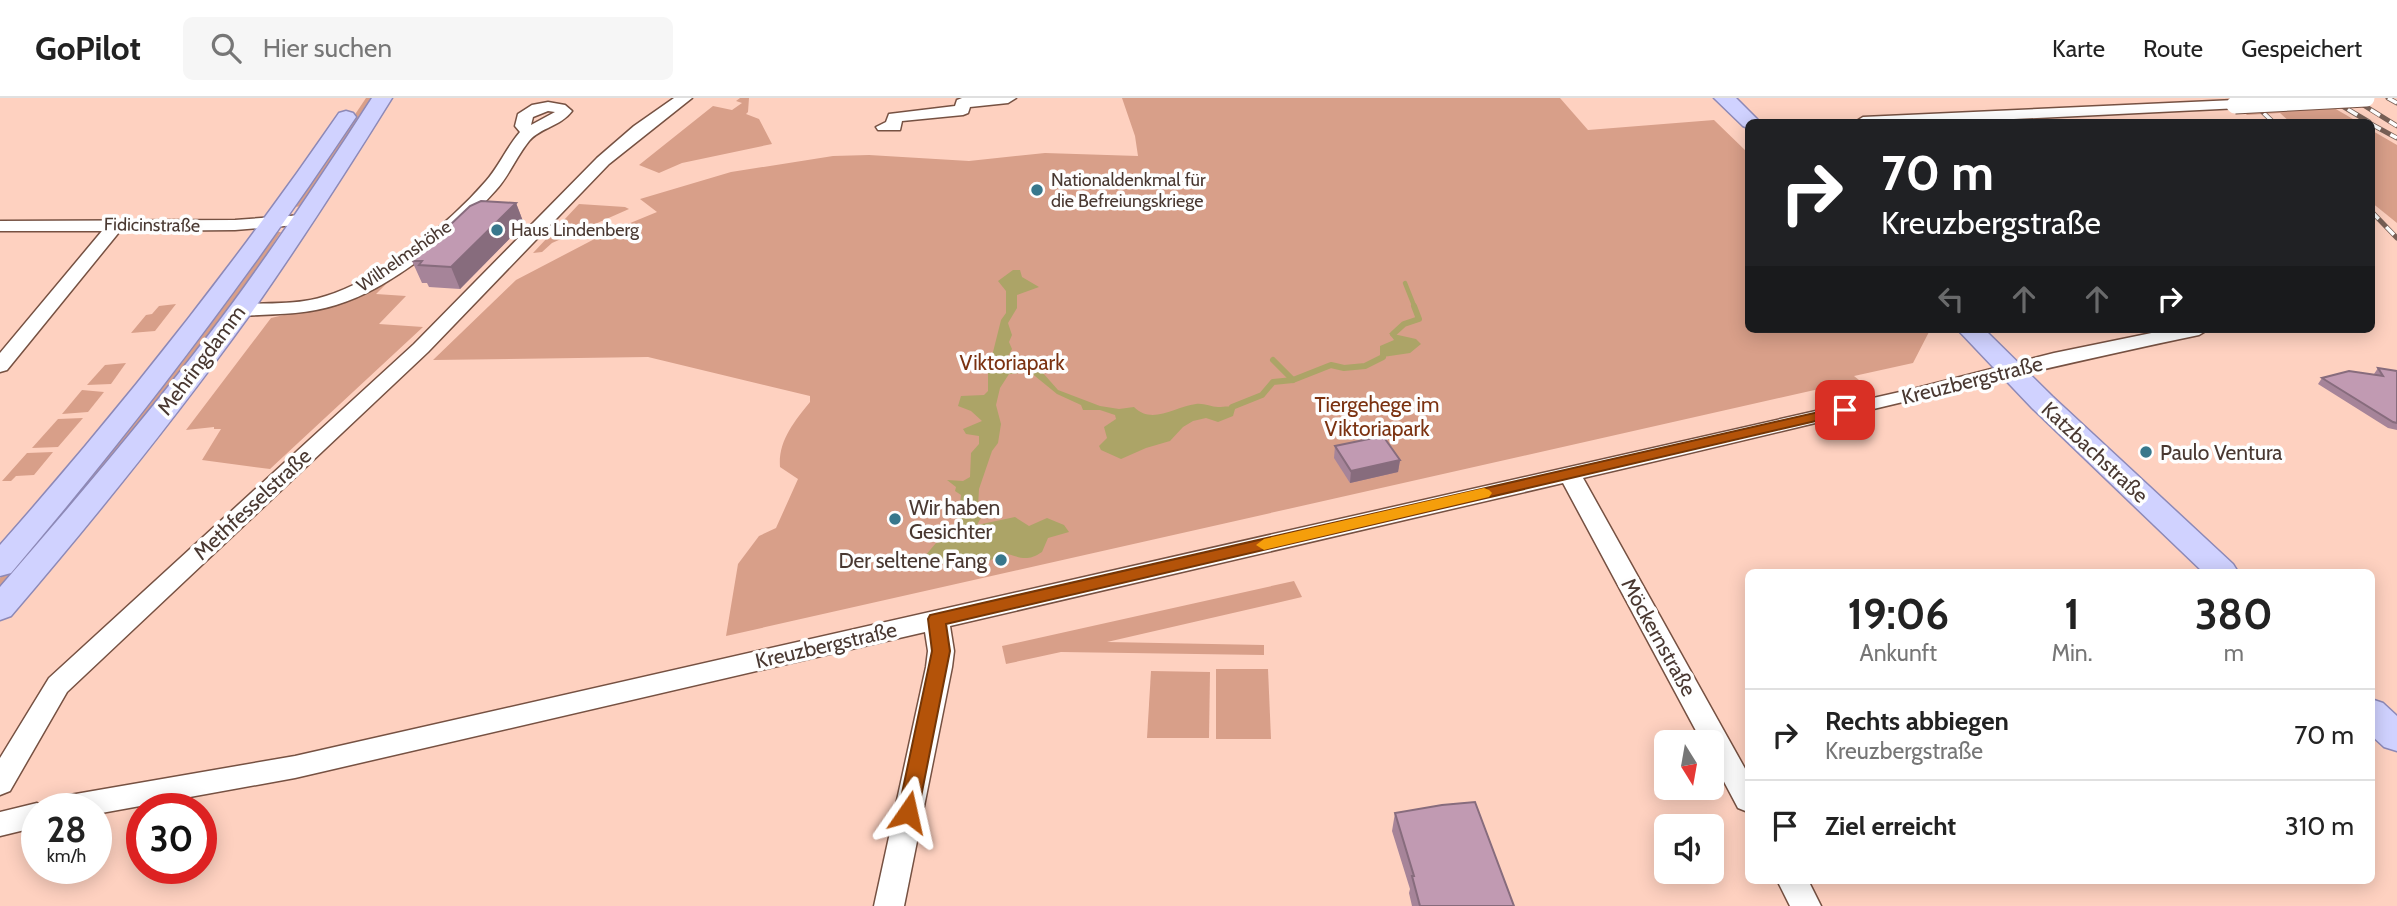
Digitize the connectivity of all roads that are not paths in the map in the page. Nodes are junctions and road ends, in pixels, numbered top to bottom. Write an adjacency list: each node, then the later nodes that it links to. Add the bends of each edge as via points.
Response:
1 (359, 98): 16 (main road, Mehringdamm)
2 (383, 98): 15 (main road, Mehringdamm)
3 (684, 98): 31 (street, Methfesselstraße, via 603,161 421,348 58,685)
4 (1008, 98): 13 (street, via 962,103 963,110 894,117 894,127)
5 (1724, 98): 10 (main road)
6 (2366, 98): 8 (street, bridge)
7 (1971, 101): 9 (street)
8 (2171, 107): 9 (street); 12 (street)
9 (1992, 116): 11 (street)
10 (1747, 119)
11 (1928, 119)
12 (2183, 119)
13 (884, 127)
14 (528, 132): 19 (street, Wilhelmshöhe, via 475,204 373,282 328,301)
15 (303, 220): 16 (street, Fidicinstraße); 19 (main road, Mehringdamm)
16 (275, 223): 18 (street, Fidicinstraße); 25 (main road, Mehringdamm, via 152,385)
17 (0, 226): 18 (street, Fidicinstraße)
18 (114, 227): 22 (street)
19 (240, 310): 27 (main road, Mehringdamm)
20 (1974, 333): 23 (main road, Katzbachstraße)
21 (2181, 333): 23 (street, Kreuzbergstraße)
22 (0, 366)
23 (2012, 371): 24 (street, Kreuzbergstraße); 26 (main road, Katzbachstraße)
24 (1569, 474): 28 (street, Kreuzbergstraße); 32 (street, Möckernstraße)
25 (0, 565)
26 (2219, 569)
27 (0, 608)
28 (936, 619): 33 (street, Kreuzbergstraße, via 295,767); 37 (street, via 939,667)
29 (2375, 717): 30 (main road)
30 (2397, 737)
31 (0, 783)
32 (1745, 795)
33 (112, 799)
34 (21, 819): 35 (street)
35 (0, 824)
36 (1794, 884): 38 (street)
37 (890, 906)
38 (1806, 906)

